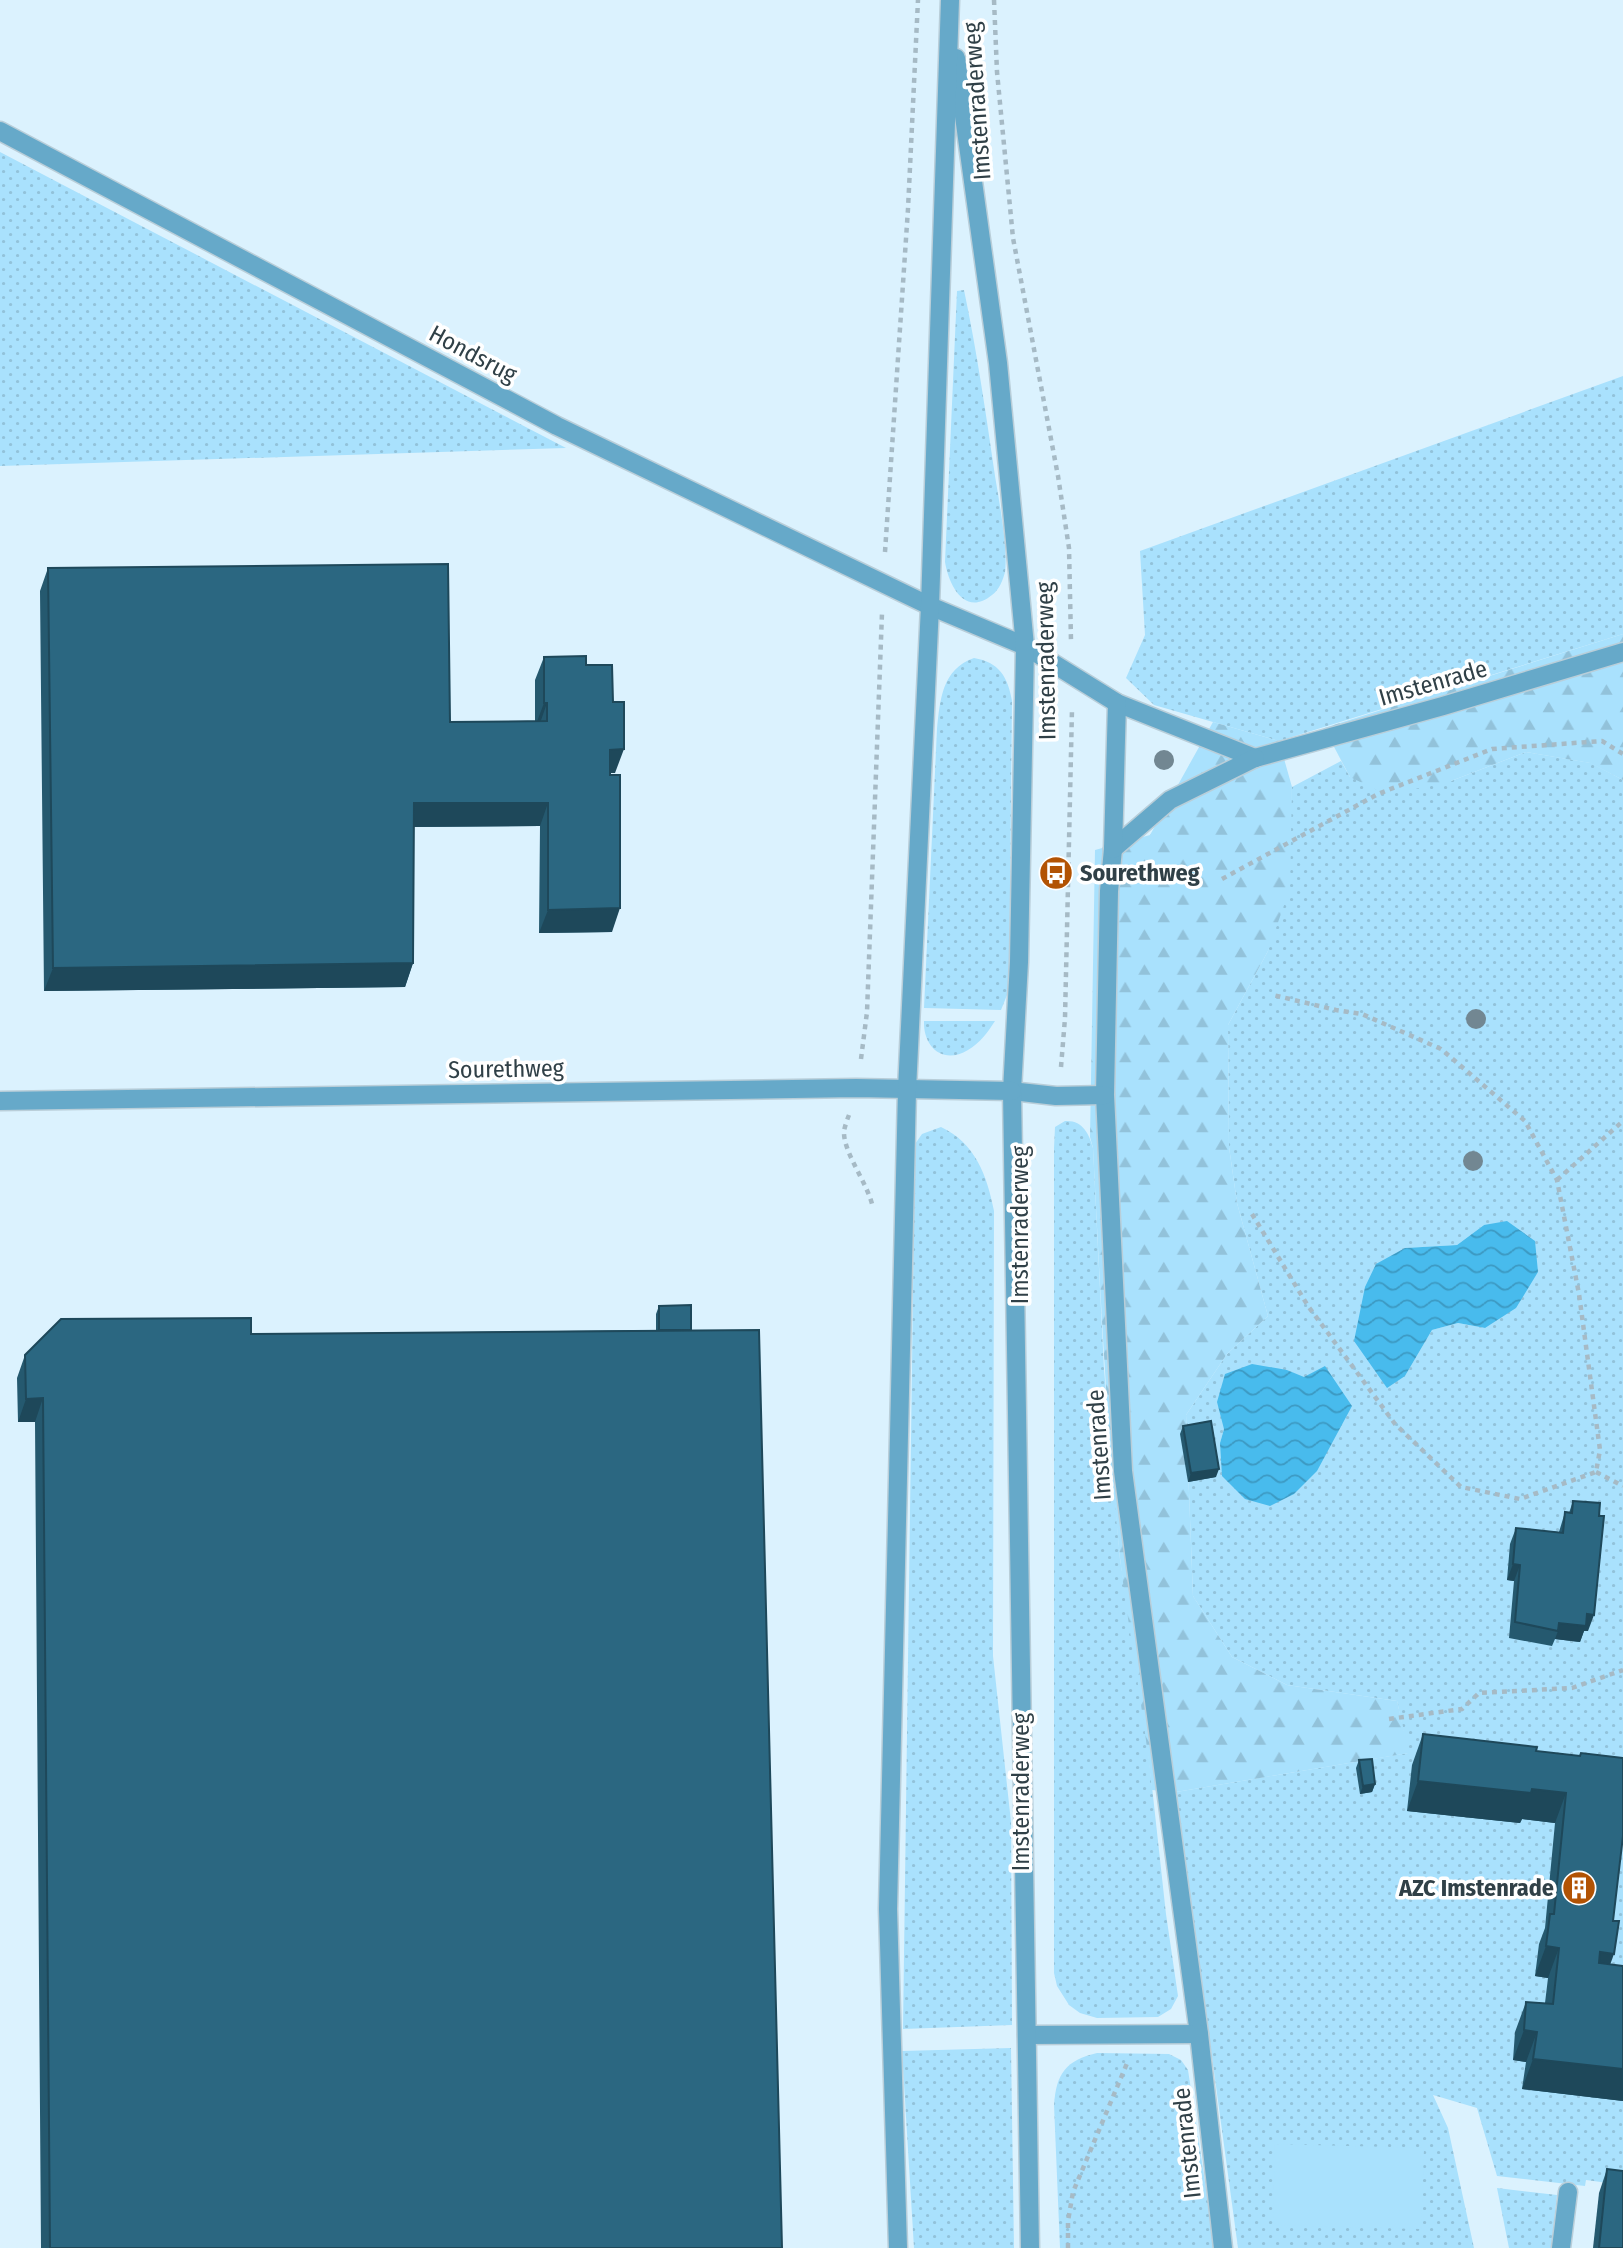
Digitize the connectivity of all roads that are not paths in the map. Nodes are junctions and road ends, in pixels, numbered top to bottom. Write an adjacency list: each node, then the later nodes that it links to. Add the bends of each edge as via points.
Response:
1 (949, 5): 3 (street, Imstenraderweg); 4 (street, Imstenraderweg, via 998,363)
2 (0, 131): 3 (street, Hondsrug, via 557,426)
3 (930, 606): 4 (street, Hondsrug); 9 (street, Imstenraderweg)
4 (1025, 646): 6 (street); 10 (street, Imstenraderweg)
5 (1623, 652): 7 (street, Imstenrade)
6 (1117, 703): 7 (street); 8 (street, Imstenrade)
7 (1255, 758): 8 (street, Imstenrade, via 1170,800)
8 (1113, 849): 11 (street, Imstenrade, via 1108,891)
9 (907, 1090): 10 (street, Sourethweg); 12 (street, Sourethweg); 16 (street, Imstenraderweg, via 888,1909)
10 (1012, 1091): 11 (street, Sourethweg); 14 (street, Imstenraderweg)
11 (1105, 1095): 13 (street, Imstenrade, via 1123,1471)
12 (0, 1101)
13 (1199, 2034): 14 (street); 18 (street, Imstenrade)
14 (1027, 2035): 17 (street, Imstenraderweg)
15 (1568, 2192): 19 (street)
16 (898, 2248)
17 (1030, 2248)
18 (1223, 2248)
19 (1561, 2248)

